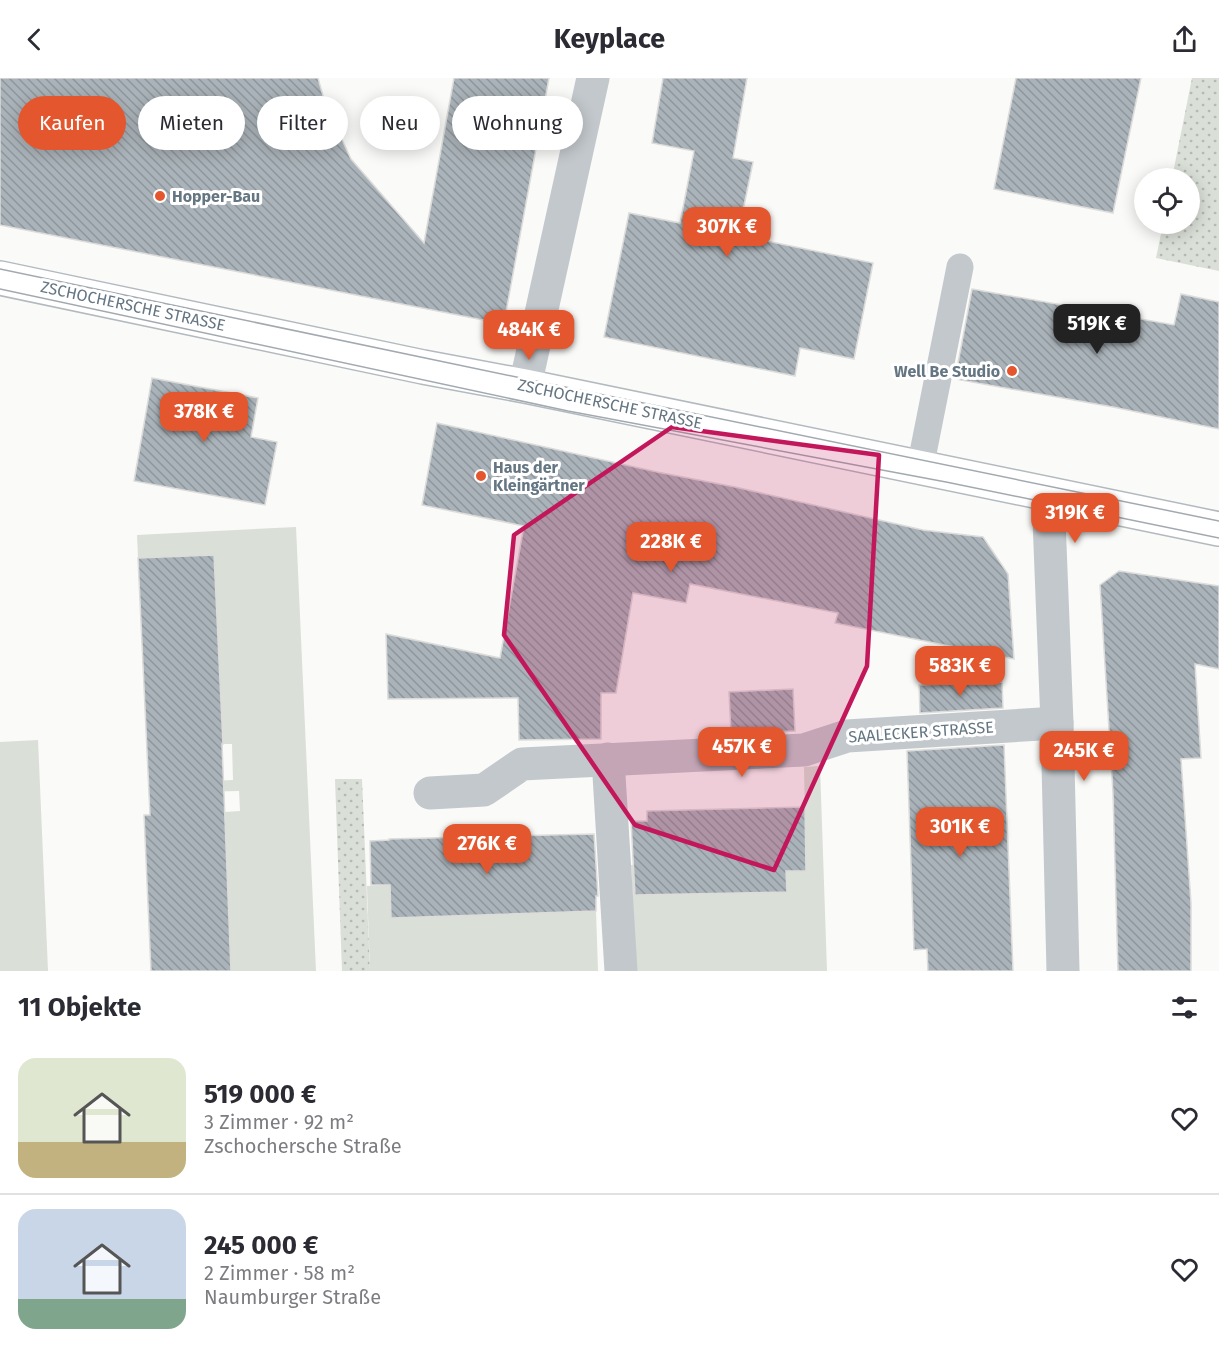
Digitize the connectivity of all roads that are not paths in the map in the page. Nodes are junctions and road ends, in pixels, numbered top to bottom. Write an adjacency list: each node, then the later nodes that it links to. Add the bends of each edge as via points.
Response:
1 (593, 78): 4 (street)
2 (960, 267): 5 (lane)
3 (0, 278): 4 (main road, ZSCHOCHERSCHE STRASSE)
4 (525, 386): 5 (main road, ZSCHOCHERSCHE STRASSE)
5 (920, 468): 6 (main road, ZSCHOCHERSCHE STRASSE)
6 (1048, 494): 7 (main road, ZSCHOCHERSCHE STRASSE); 8 (street)
7 (1219, 529)
8 (1057, 723): 9 (street, SAALECKER STRASSE, via 847,736 804,750); 12 (street)
9 (608, 759): 10 (street, SAALECKER STRASSE, via 522,764 484,790); 11 (street)
10 (430, 793)
11 (621, 971)
12 (1063, 971)

